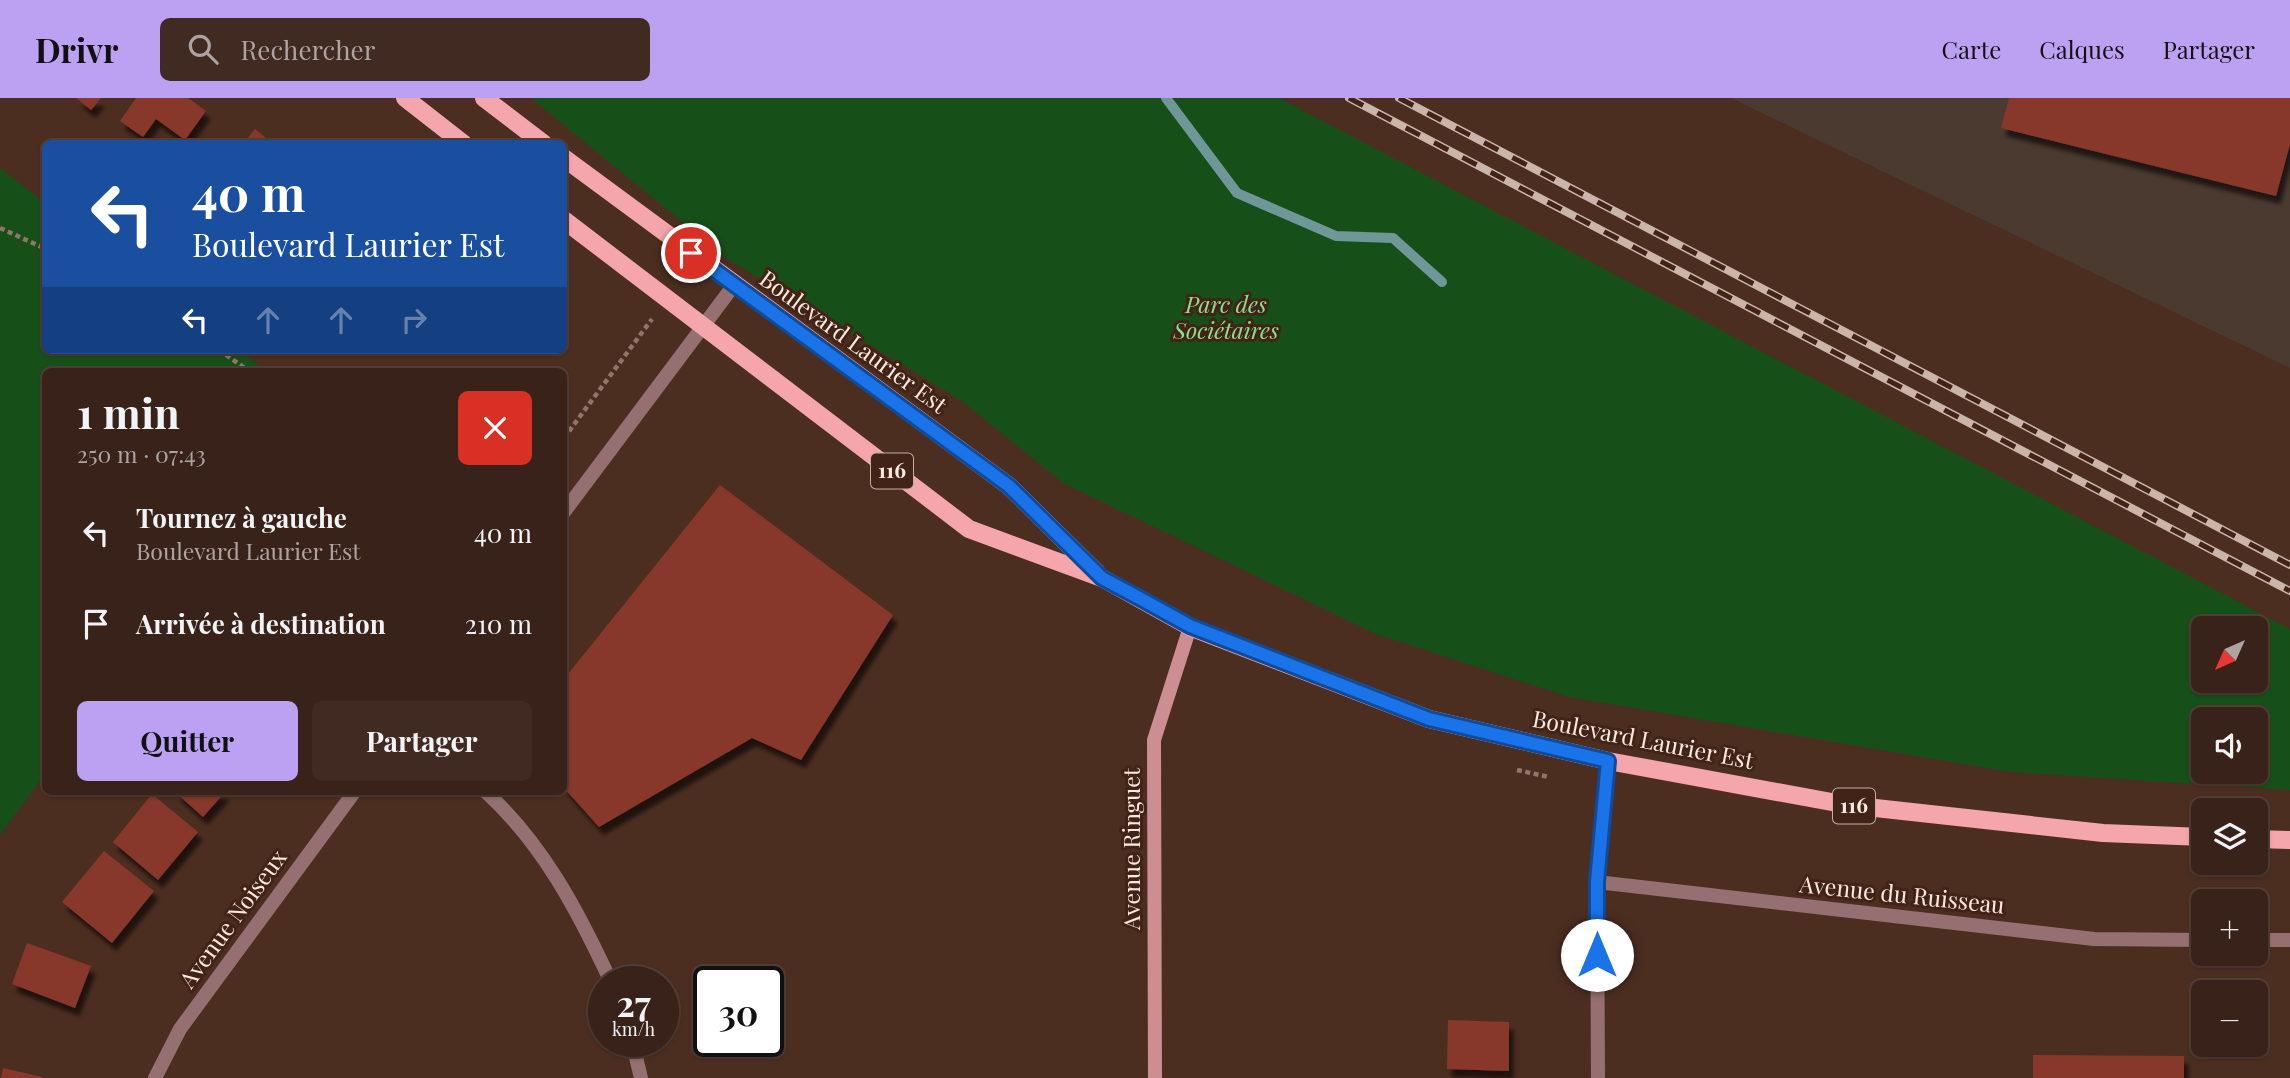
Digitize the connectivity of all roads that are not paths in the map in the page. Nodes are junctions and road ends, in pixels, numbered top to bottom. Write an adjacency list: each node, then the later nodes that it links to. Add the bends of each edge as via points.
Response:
1 (405, 98): 3 (main road)
2 (484, 98): 4 (main road)
3 (459, 140)
4 (539, 140)
5 (567, 160): 7 (main road, Boulevard Laurier Est / 116)
6 (567, 222): 8 (main road, Boulevard Laurier Est / 116)
7 (734, 285): 8 (street); 10 (main road, Boulevard Laurier Est / 116, via 1009,486)
8 (702, 327): 9 (street); 10 (main road, Boulevard Laurier Est / 116, via 969,529)
9 (567, 508)
10 (1102, 578): 11 (main road, Boulevard Laurier Est / 116)
11 (1190, 626): 12 (main road, Boulevard Laurier Est / 116, via 1429,719); 26 (street, Avenue Ringuet, via 1154,740)
12 (1608, 761): 15 (main road, Boulevard Laurier Est / 116, via 1848,805 2103,833); 18 (street)
13 (352, 795): 24 (street, Avenue Noiseux, via 180,1029)
14 (489, 795): 22 (street, via 515,818 575,904)
15 (2191, 837)
16 (2268, 839): 17 (main road)
17 (2290, 840)
18 (1597, 882): 19 (street, Avenue du Ruisseau, via 2094,939); 27 (street)
19 (2191, 940)
20 (2268, 940): 21 (street)
21 (2290, 940)
22 (604, 966)
23 (636, 1057): 25 (street)
24 (155, 1078)
25 (641, 1078)
26 (1154, 1078)
27 (1598, 1078)

